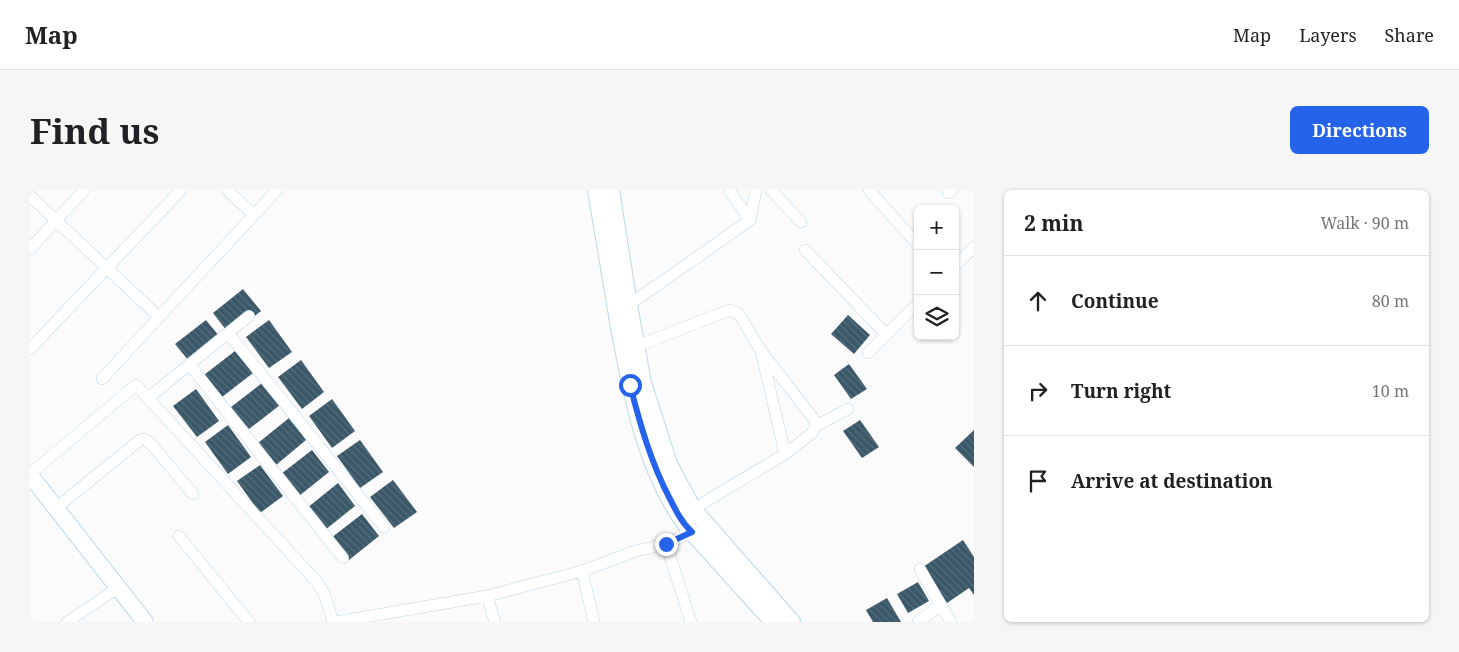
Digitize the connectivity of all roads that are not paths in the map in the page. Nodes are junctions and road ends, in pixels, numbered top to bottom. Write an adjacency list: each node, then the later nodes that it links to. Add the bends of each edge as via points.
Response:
1 (84, 190): 13 (street)
2 (180, 190): 21 (street)
3 (227, 190): 12 (street)
4 (277, 190): 12 (street)
5 (596, 190): 41 (street, via 632,394 642,432 664,487)
6 (611, 190): 22 (street)
7 (729, 190): 14 (street)
8 (756, 190): 14 (street)
9 (771, 190): 15 (street)
10 (869, 190): 16 (street)
11 (30, 196): 13 (street)
12 (254, 215): 25 (street)
13 (56, 220): 18 (street); 21 (street)
14 (750, 220): 22 (street)
15 (801, 222)
16 (914, 241)
17 (974, 247): 20 (street)
18 (30, 248)
19 (805, 250): 27 (street)
20 (959, 262)
21 (107, 268): 25 (street); 29 (street)
22 (629, 305): 28 (street)
23 (914, 307): 27 (street)
24 (249, 316): 26 (street)
25 (159, 317): 33 (street)
26 (228, 333): 32 (street); 42 (street)
27 (886, 334): 31 (street)
28 (637, 346): 30 (street, via 731,310 739,314); 41 (street, via 643,383)
29 (30, 349)
30 (762, 351): 36 (street); 37 (street)
31 (868, 353)
32 (189, 364): 34 (street); 46 (street)
33 (102, 379)
34 (148, 398): 38 (street, via 136,385); 56 (street, via 317,582)
35 (848, 409): 36 (street)
36 (816, 426): 37 (street, via 812,433)
37 (785, 454): 41 (street)
38 (30, 474): 40 (street)
39 (193, 494): 40 (street, via 144,439)
40 (56, 508): 49 (street)
41 (686, 513): 43 (street); 61 (street)
42 (384, 527)
43 (692, 532): 45 (street); 60 (street)
44 (179, 536): 55 (street)
45 (666, 544): 48 (street, via 636,551); 59 (street)
46 (343, 558)
47 (920, 569): 51 (street)
48 (582, 571): 50 (street); 58 (street)
49 (118, 588): 53 (street); 54 (street)
50 (487, 596): 52 (street); 57 (street)
51 (941, 605): 62 (street); 63 (street)
52 (371, 619): 56 (street)
53 (67, 622)
54 (145, 622)
55 (249, 622)
56 (334, 622)
57 (495, 622)
58 (594, 622)
59 (690, 622)
60 (773, 622)
61 (792, 622)
62 (918, 622)
63 (951, 622)

